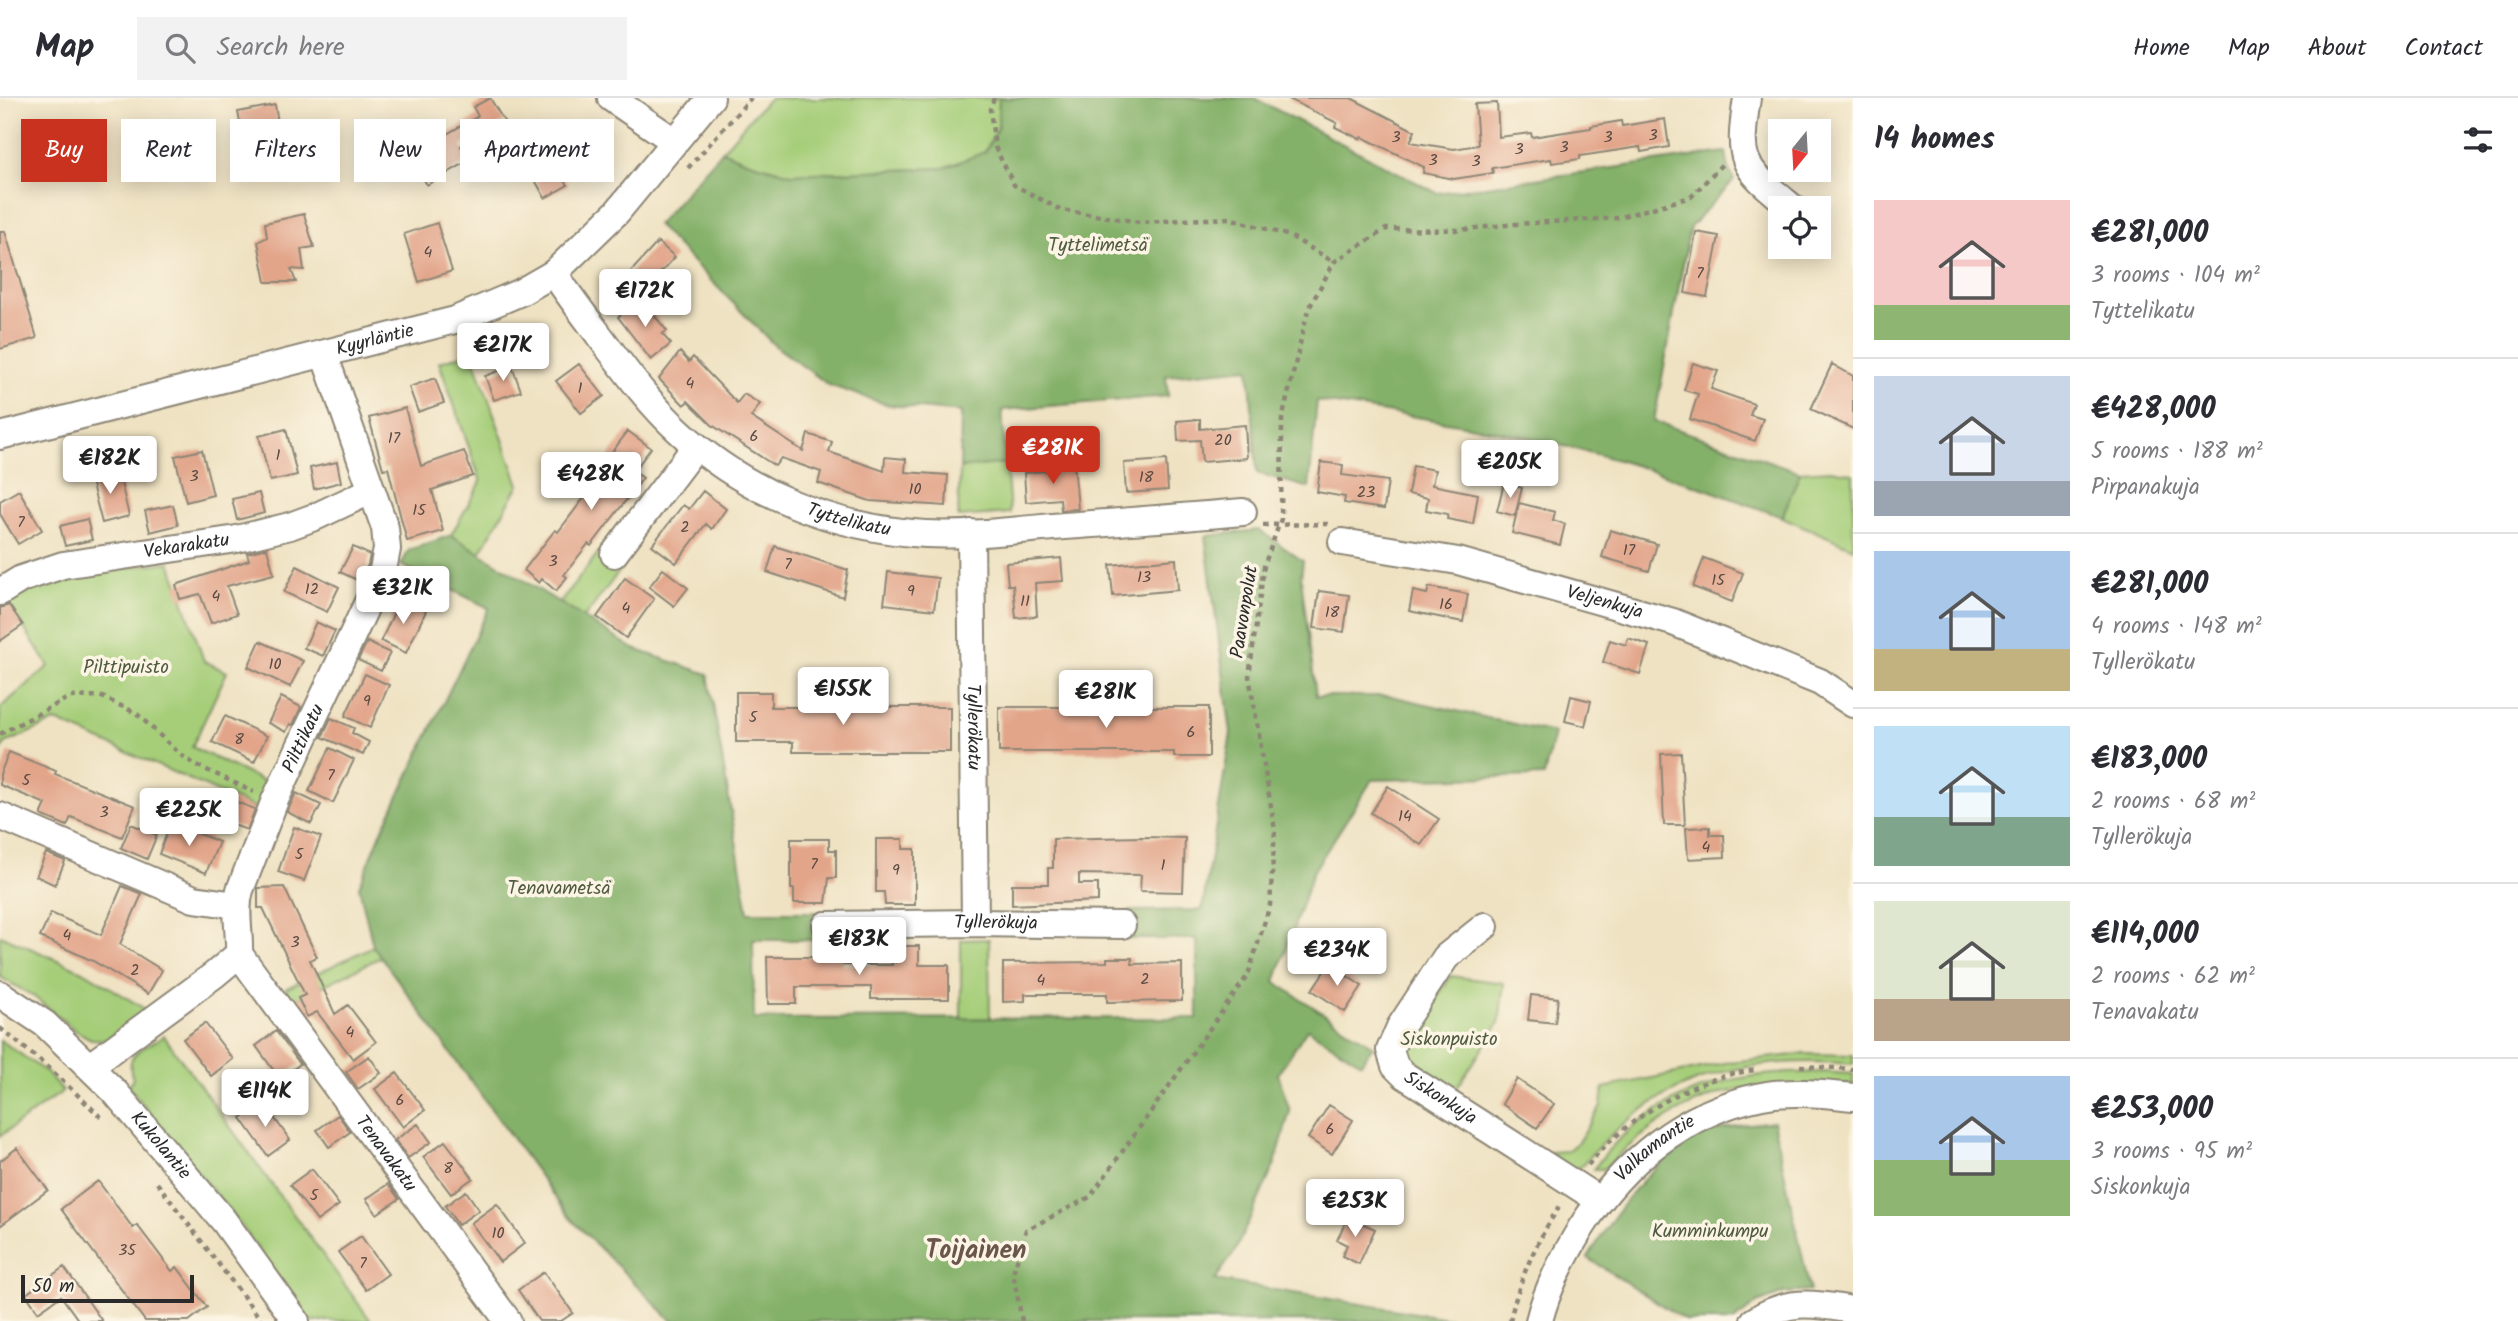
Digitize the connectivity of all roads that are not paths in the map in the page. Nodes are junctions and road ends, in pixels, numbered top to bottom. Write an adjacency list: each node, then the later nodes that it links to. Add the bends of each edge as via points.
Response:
1 (611, 98): 4 (street)
2 (711, 98): 4 (street, Kyyrläntie)
3 (1747, 98): 5 (street, via 1741,138 1747,165)
4 (674, 141): 6 (street, Kyyrläntie, via 617,212)
5 (1778, 196)
6 (554, 273): 7 (street, Kyyrläntie, via 455,320); 9 (street, Tyttelikatu, via 656,409)
7 (324, 354): 8 (street, Kyyrläntie); 10 (street, Pilttikatu)
8 (0, 436)
9 (696, 446): 12 (street, Tyttelikatu, via 747,482 827,516 894,531); 14 (street)
10 (370, 491): 15 (street, Vekarakatu, via 290,526 237,539 63,565 40,571); 18 (street, Pilttikatu, via 387,537 383,569 275,800)
11 (1243, 512): 12 (street, Tyttelikatu)
12 (971, 533): 19 (street, Tyllerökatu)
13 (1342, 542): 16 (street, Veljenkuja, via 1458,561 1673,622 1820,682)
14 (614, 554)
15 (0, 592)
16 (1853, 705)
17 (0, 816): 18 (street, via 194,900)
18 (236, 905): 23 (street, Pilttikatu)
19 (975, 922): 20 (street, Tyllerökuja); 21 (street, Tyllerökuja)
20 (827, 925)
21 (1122, 925)
22 (1485, 926): 27 (street, Siskonkuja, via 1446,957 1391,1044 1392,1060 1404,1074)
23 (239, 954): 25 (street); 30 (street, Tenavakatu)
24 (0, 994): 25 (street, Kukolantie, via 45,1024)
25 (90, 1066): 29 (street, Kukolantie, via 224,1221)
26 (1853, 1097): 27 (street, Valkamantie, via 1764,1096 1705,1113 1662,1138)
27 (1599, 1200): 31 (street, Valkamantie, via 1556,1275)
28 (1853, 1310): 32 (street, via 1792,1304)
29 (296, 1321)
30 (508, 1321)
31 (1539, 1321)
32 (1754, 1321)

